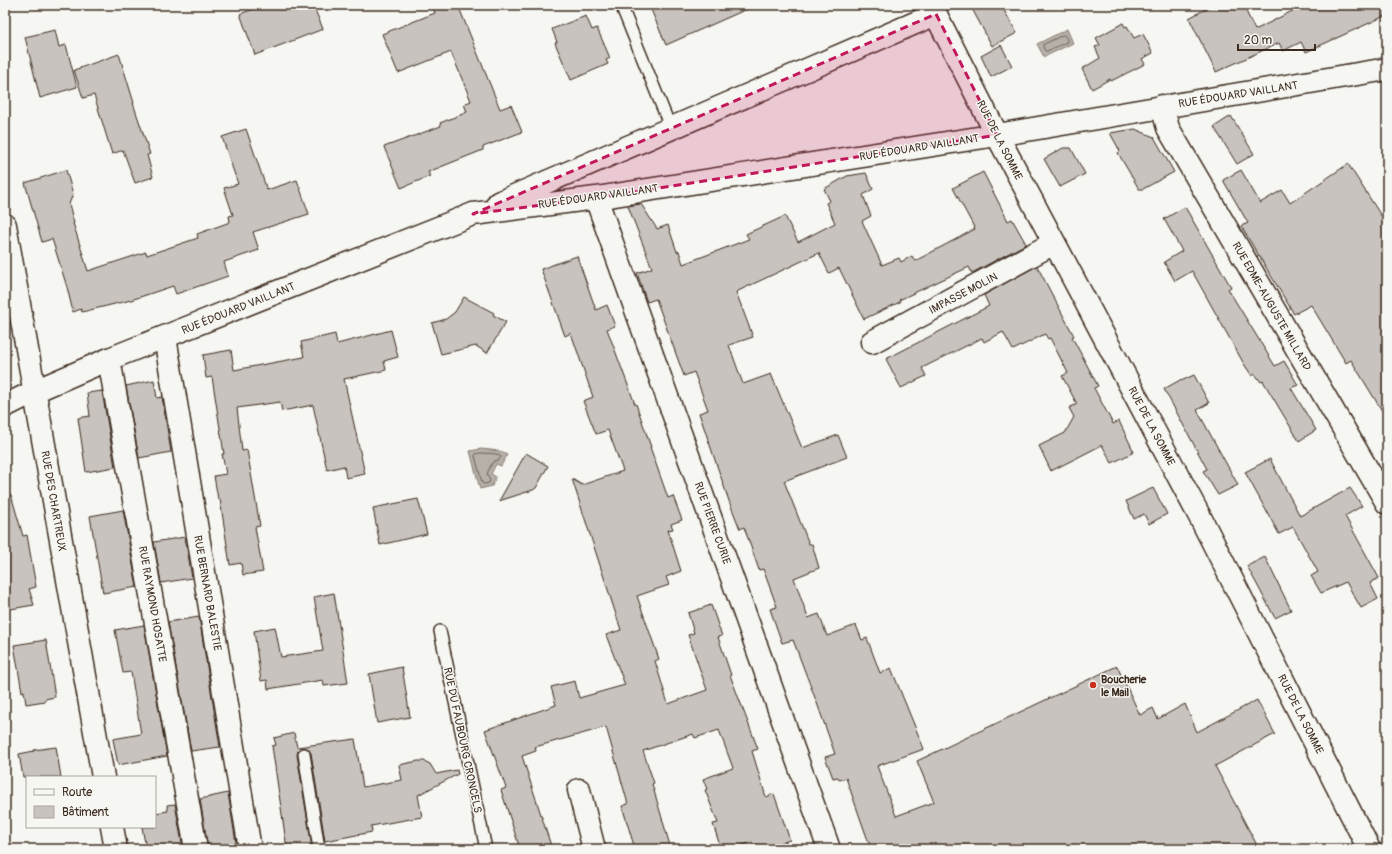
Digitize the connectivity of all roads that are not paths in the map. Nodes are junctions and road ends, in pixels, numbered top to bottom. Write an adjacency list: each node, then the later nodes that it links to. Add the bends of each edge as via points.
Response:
1 (621, 5): 5 (lane)
2 (933, 9): 5 (street, RUE ÉDOUARD VAILLANT); 6 (street, RUE DE LA SOMME)
3 (1387, 69): 4 (street, RUE ÉDOUARD VAILLANT)
4 (1162, 106): 6 (street, RUE ÉDOUARD VAILLANT); 16 (street, RUE EDME-AUGUSTE MILLARD, via 1168,128)
5 (671, 129): 8 (street, RUE ÉDOUARD VAILLANT)
6 (997, 135): 7 (street, RUE ÉDOUARD VAILLANT); 10 (street, RUE DE LA SOMME)
7 (596, 198): 8 (street, RUE ÉDOUARD VAILLANT); 28 (street, RUE PIERRE CURIE)
8 (473, 214): 11 (street, RUE ÉDOUARD VAILLANT)
9 (5, 226): 14 (street, RUE DES CHARTREUX)
10 (1054, 243): 12 (street, IMPASSE MOLIN); 29 (street, RUE DE LA SOMME, via 1200,517)
11 (165, 337): 13 (street, RUE ÉDOUARD VAILLANT); 24 (street, RUE BERNARD BALESTIE)
12 (872, 342)
13 (109, 358): 14 (street, RUE ÉDOUARD VAILLANT); 23 (street, RUE RAYMOND HOSATTE)
14 (35, 391): 15 (street, RUE ÉDOUARD VAILLANT); 19 (street, RUE DES CHARTREUX)
15 (5, 406)
16 (1387, 503)
17 (440, 631): 26 (lane, RUE DU FAUBOURG CRONCELS)
18 (304, 754): 25 (lane)
19 (103, 776)
20 (579, 790): 27 (street)
21 (112, 828): 22 (street)
22 (116, 849)
23 (196, 849)
24 (250, 849)
25 (319, 849)
26 (486, 849)
27 (594, 849)
28 (830, 849)
29 (1369, 849)

